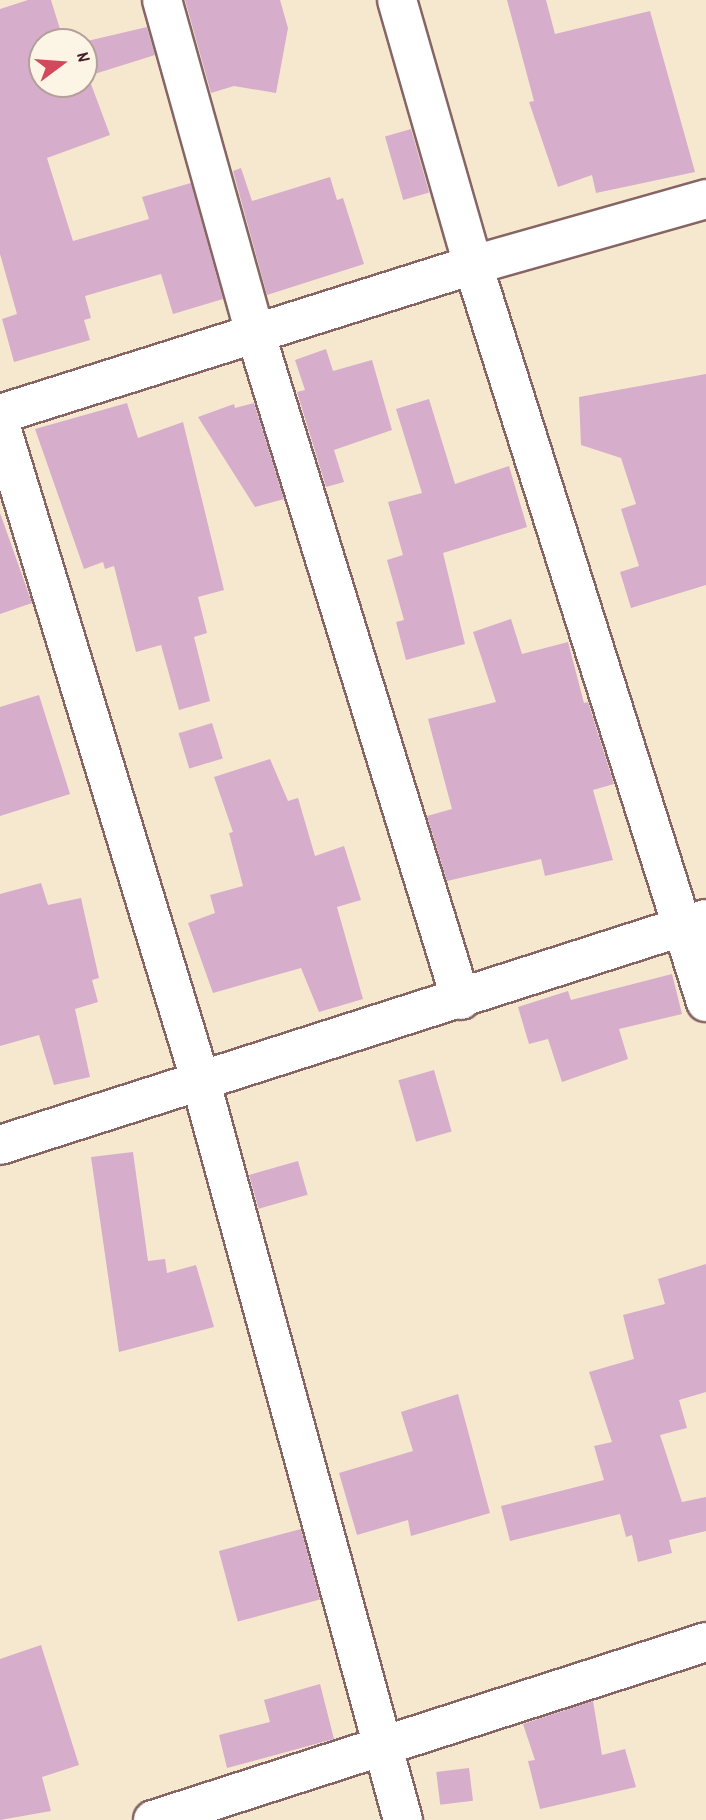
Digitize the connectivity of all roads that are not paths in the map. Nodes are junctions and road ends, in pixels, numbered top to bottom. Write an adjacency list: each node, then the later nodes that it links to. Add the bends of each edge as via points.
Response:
1 (162, 0): 5 (street)
2 (397, 0): 4 (street)
3 (706, 199): 4 (street)
4 (473, 265): 5 (street); 8 (street)
5 (255, 332): 6 (street); 9 (street)
6 (0, 414)
7 (0, 424): 11 (street)
8 (694, 922): 9 (street); 10 (street)
9 (461, 1000): 11 (street)
10 (706, 1002)
11 (200, 1079): 12 (street); 14 (street)
12 (0, 1145)
13 (706, 1642): 14 (street)
14 (384, 1748): 15 (street); 16 (street)
15 (153, 1820)
16 (403, 1820)

